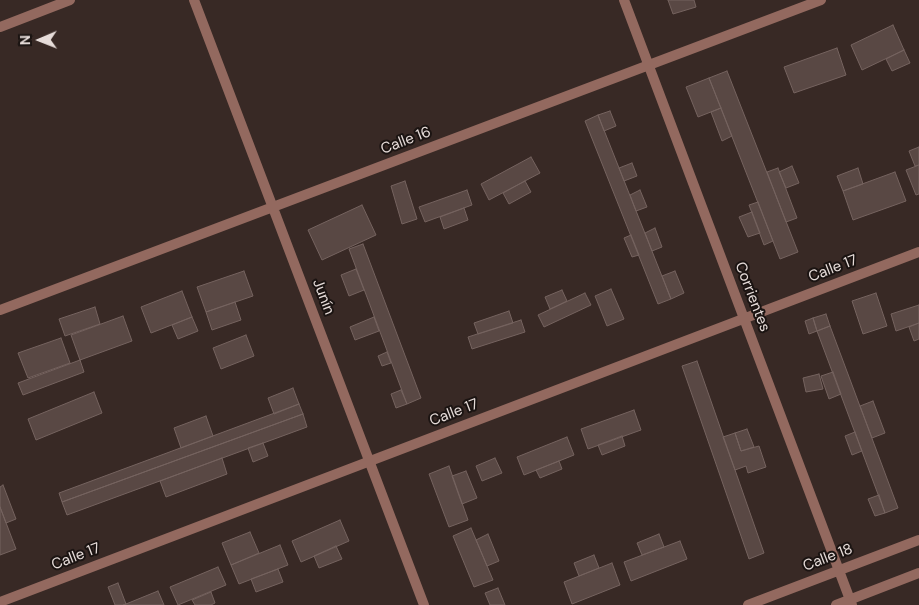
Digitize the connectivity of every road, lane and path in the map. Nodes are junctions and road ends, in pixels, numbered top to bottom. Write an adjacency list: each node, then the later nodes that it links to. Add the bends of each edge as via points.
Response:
1 (70, 0): 5 (street)
2 (194, 0): 7 (street, Junín)
3 (624, 0): 6 (street, Corrientes)
4 (821, 0): 6 (street, Calle 16)
5 (0, 27)
6 (649, 66): 7 (street, Calle 16); 10 (street, Corrientes)
7 (273, 207): 9 (street, Calle 16); 11 (street, Junín)
8 (919, 252): 10 (street, Calle 17)
9 (0, 310)
10 (745, 319): 11 (street, Calle 17); 13 (street, Corrientes)
11 (369, 461): 15 (street, Calle 17); 17 (street, Junín)
12 (919, 540): 13 (street, Calle 18)
13 (839, 570): 16 (street, Corrientes); 18 (street, Calle 18)
14 (919, 574): 16 (street)
15 (0, 602)
16 (851, 602): 19 (street)
17 (424, 605)
18 (748, 605)
19 (836, 605)

